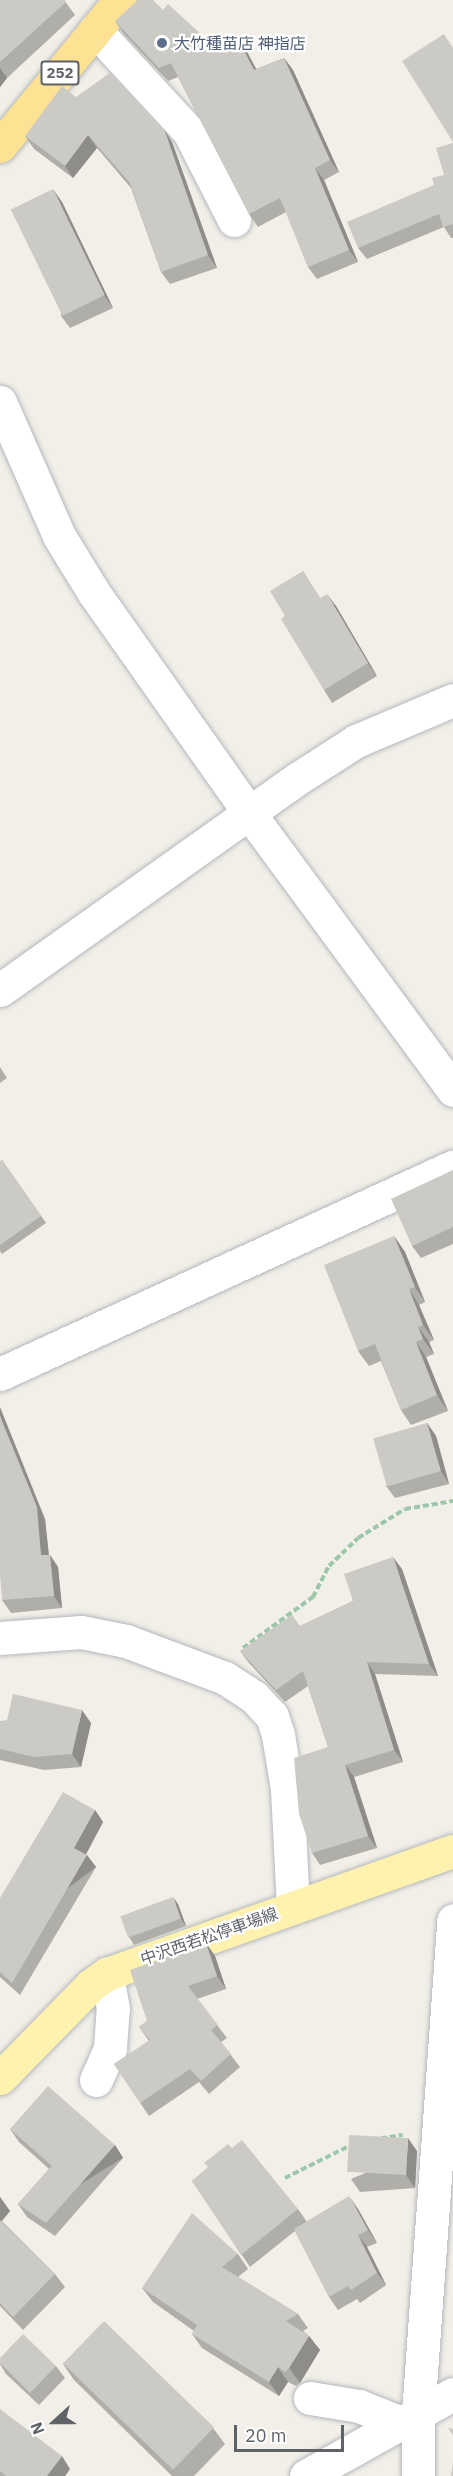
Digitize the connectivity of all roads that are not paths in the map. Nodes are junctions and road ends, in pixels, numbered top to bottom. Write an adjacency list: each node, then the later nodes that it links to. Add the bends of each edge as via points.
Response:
1 (120, 0): 2 (highway, 252)
2 (95, 30): 3 (highway, 252); 4 (street, via 189,132)
3 (0, 146)
4 (234, 220)
5 (0, 402): 7 (street, via 59,536 94,593)
6 (453, 700): 7 (street, via 356,741)
7 (249, 813): 8 (street); 9 (street)
8 (0, 990)
9 (453, 1090)
10 (453, 1167): 11 (street)
11 (0, 1374)
12 (0, 1638): 14 (street, via 81,1632 126,1641 210,1671 254,1697 272,1716 287,1790)
13 (453, 1851): 14 (main road, 中沢西若松停車場線)
14 (293, 1906): 16 (main road, 中沢西若松停車場線)
15 (453, 1920): 17 (street)
16 (107, 1974): 18 (main road, 中沢西若松停車場線, via 91,1985); 19 (street, via 113,2009 110,2048)
17 (449, 2064): 22 (street)
18 (0, 2078)
19 (96, 2080)
20 (453, 2394): 22 (street)
21 (310, 2398): 22 (street)
22 (410, 2418): 23 (street); 24 (street)
23 (306, 2476)
24 (418, 2476)

